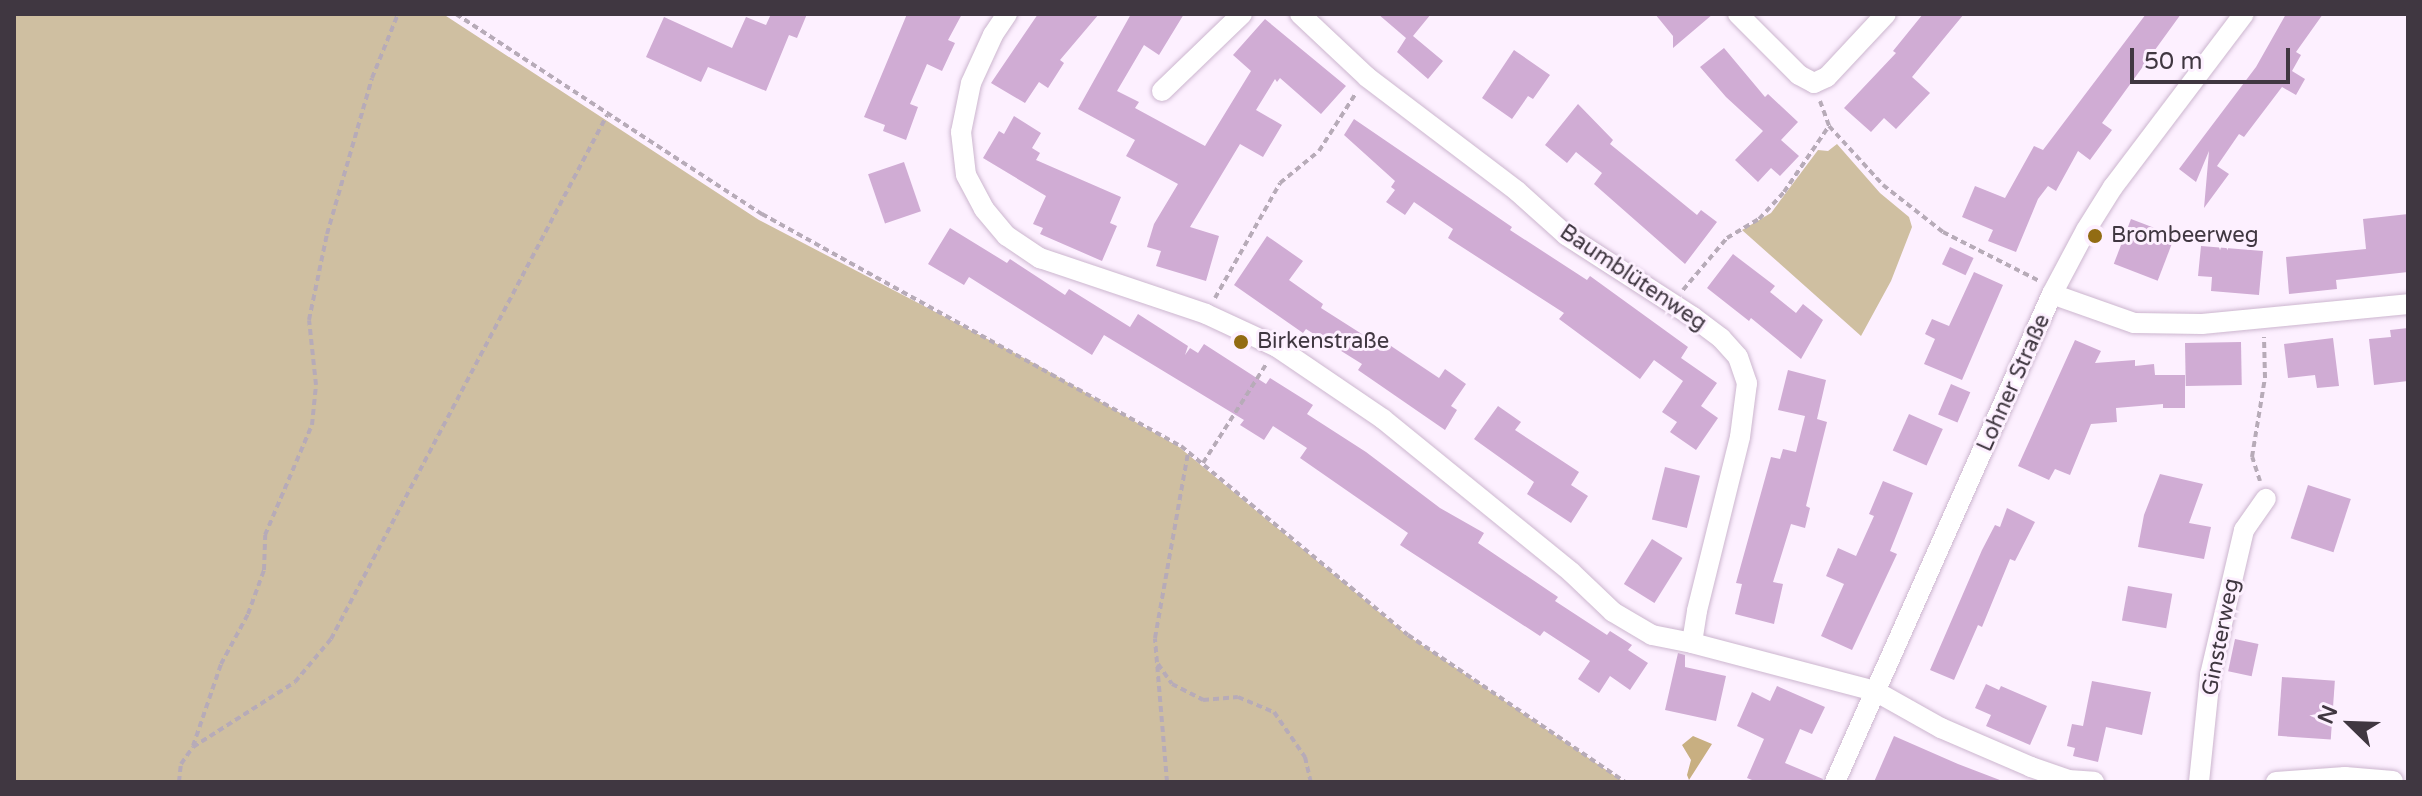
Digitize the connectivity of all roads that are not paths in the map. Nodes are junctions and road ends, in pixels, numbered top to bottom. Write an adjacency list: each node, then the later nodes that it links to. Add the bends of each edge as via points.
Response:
1 (1007, 14): 11 (street, via 971,83 961,132 966,175 984,209 1007,236 1040,258 1206,314 1277,347 1415,444 1613,612 1652,635)
2 (1242, 14): 7 (street)
3 (1300, 14): 11 (street, Baumblütenweg, via 1367,77 1566,235 1721,338 1738,357 1747,383 1732,477)
4 (1738, 14): 5 (street, via 1799,75 1814,83 1827,77)
5 (1886, 14)
6 (2244, 14): 8 (street, Lohner Straße, via 2113,187)
7 (1162, 91)
8 (2054, 292): 9 (street, via 2134,323 2202,324); 12 (street, Lohner Straße)
9 (2408, 304)
10 (2266, 499): 16 (street, Ginsterweg, via 2244,530 2210,675)
11 (1692, 643): 12 (street)
12 (1875, 691): 14 (street, Lohner Straße); 15 (street, via 1941,728 2031,767 2068,780)
13 (2393, 781): 17 (street, via 2345,777)
14 (1835, 782)
15 (2094, 782)
16 (2199, 782)
17 (2276, 782)

